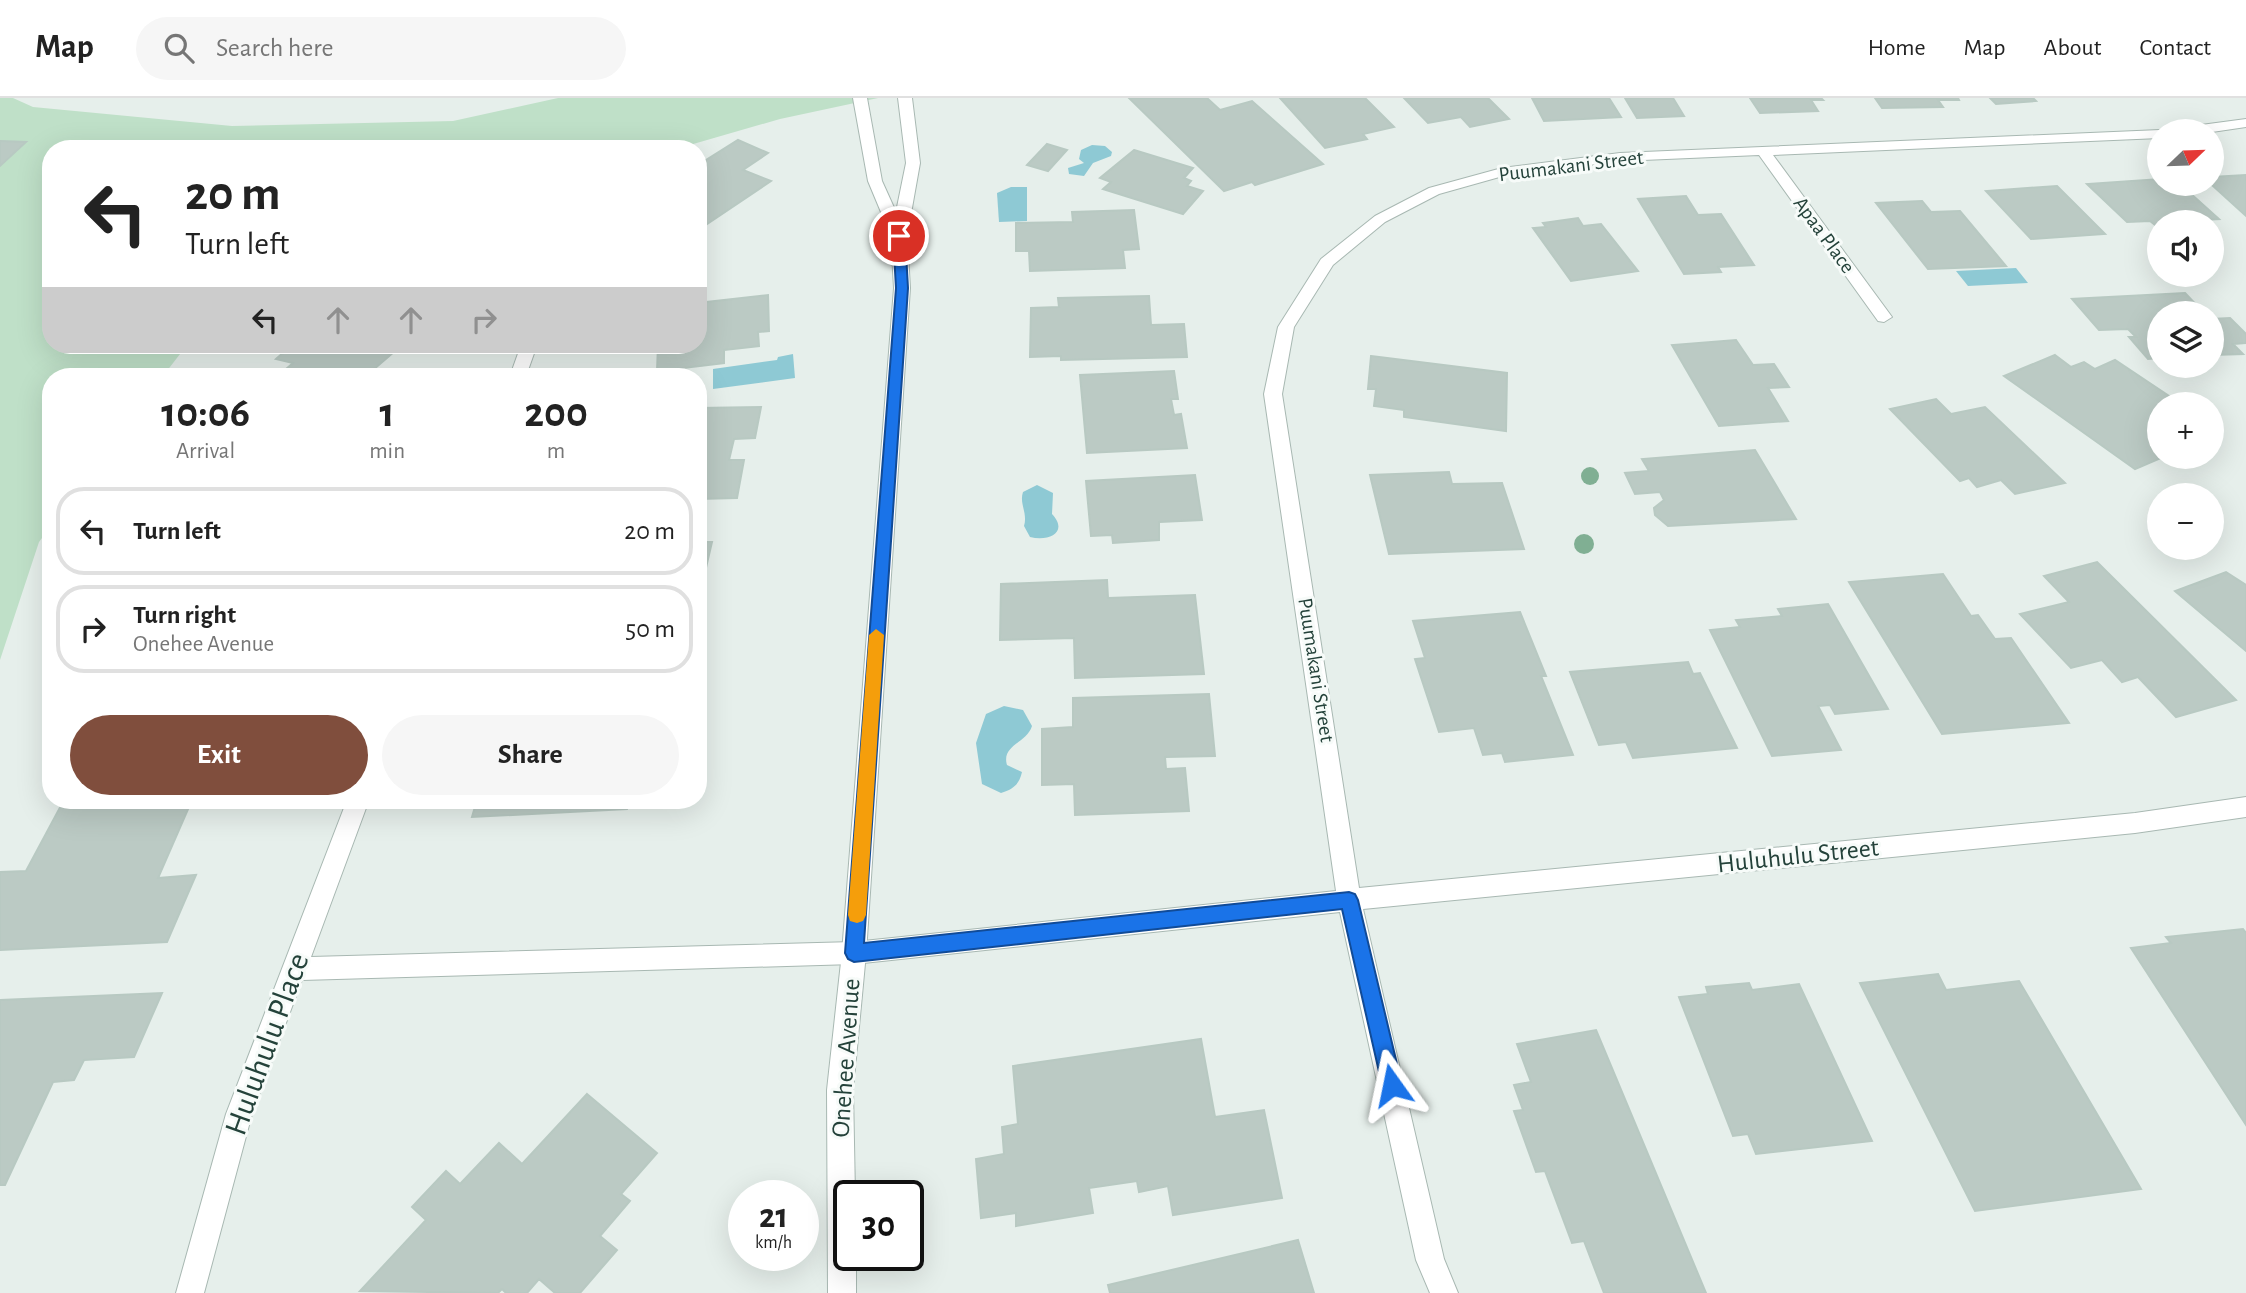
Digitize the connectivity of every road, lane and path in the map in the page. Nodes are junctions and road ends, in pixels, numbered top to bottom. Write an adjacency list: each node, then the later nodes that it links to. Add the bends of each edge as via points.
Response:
1 (860, 98): 7 (street, Onehee Avenue, via 875,181)
2 (905, 98): 7 (street, Onehee Avenue, via 913,163)
3 (2246, 123): 4 (street)
4 (2224, 126)
5 (2147, 135): 6 (street, Puumakani Street)
6 (1765, 153): 8 (street, Apaa Place); 11 (street, Puumakani Street, via 1564,162 1502,172 1434,191 1380,219 1327,262 1286,327 1273,394)
7 (899, 236): 12 (street, Onehee Avenue, via 902,288)
8 (1884, 317)
9 (2246, 807): 11 (street, Huluhulu Street, via 2135,823)
10 (355, 809): 13 (street, Huluhulu Place)
11 (1349, 900): 12 (street, Huluhulu Street); 16 (street, Puumakani Street, via 1430,1260)
12 (854, 953): 13 (street, Huluhulu Street); 15 (street, Onehee Avenue, via 840,1090)
13 (294, 969): 14 (street, Huluhulu Place, via 239,1114)
14 (190, 1293)
15 (842, 1293)
16 (1444, 1293)

